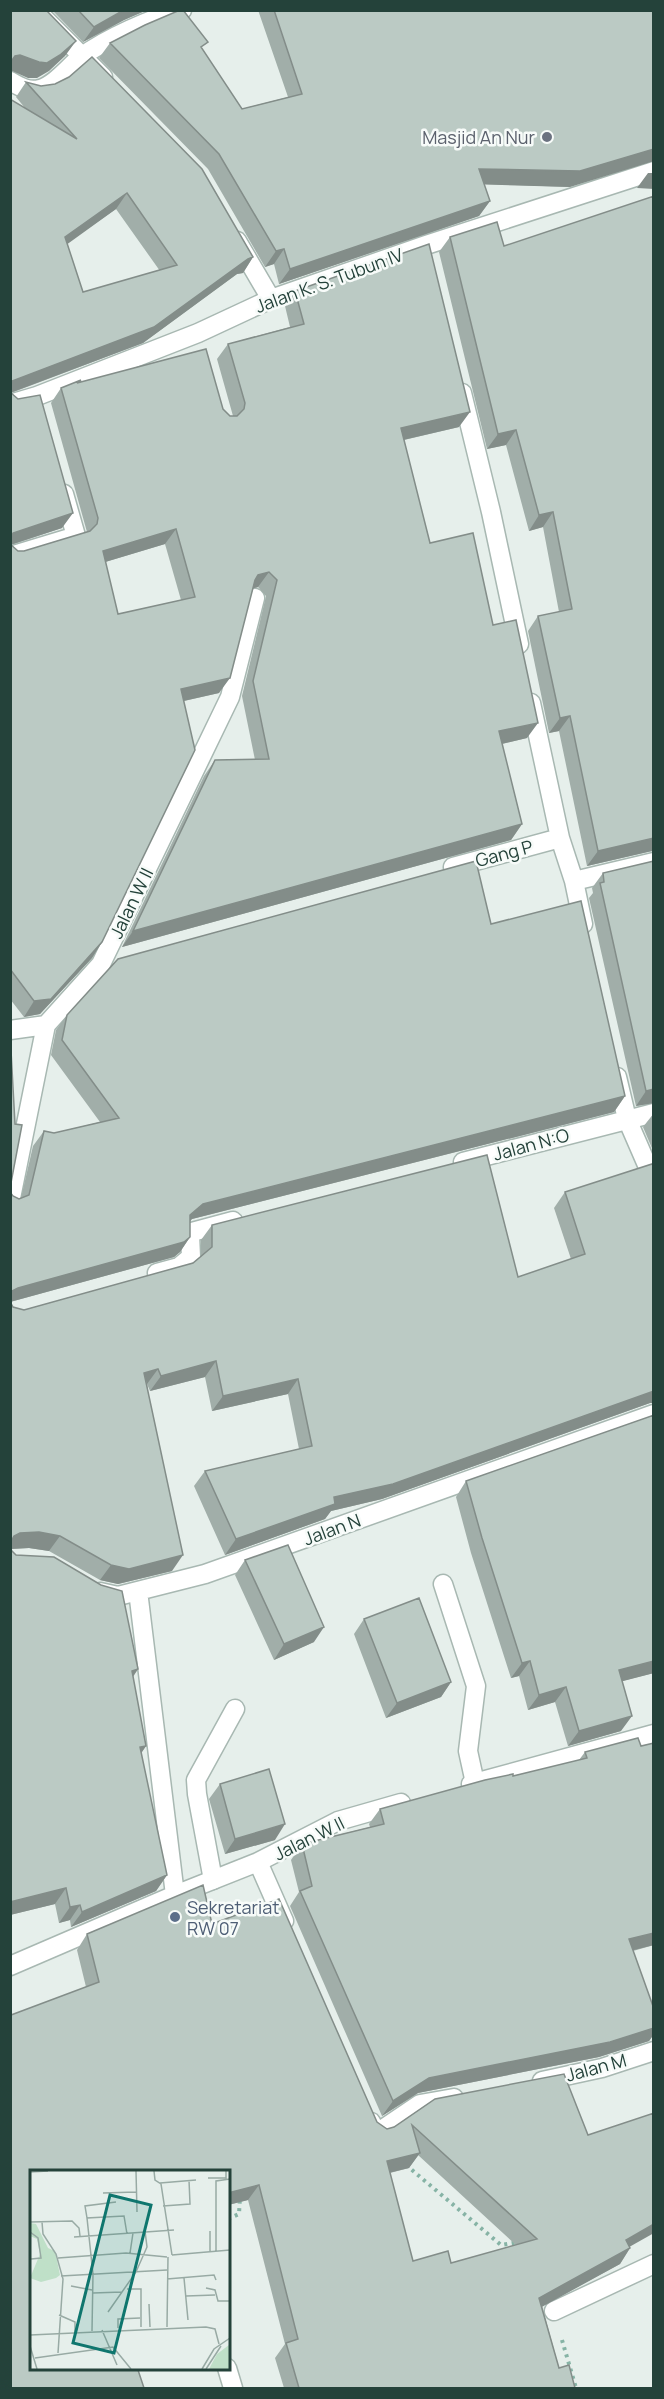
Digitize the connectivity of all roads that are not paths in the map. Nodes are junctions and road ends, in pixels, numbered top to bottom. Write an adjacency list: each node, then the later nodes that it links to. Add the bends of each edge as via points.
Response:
1 (36, 10): 3 (street)
2 (182, 10): 3 (street, via 145,22)
3 (82, 56): 4 (street, via 40,89 28,90); 5 (street)
4 (10, 81)
5 (114, 88)
6 (654, 171): 8 (street, Jalan K. S. Tubun IV, via 428,251)
7 (230, 228): 8 (street)
8 (271, 299): 9 (street, Jalan K. S. Tubun IV)
9 (198, 333): 10 (street); 12 (street, Jalan K. S. Tubun IV)
10 (204, 355)
11 (457, 372): 18 (street)
12 (37, 396): 13 (street, Jalan K. S. Tubun IV); 14 (street)
13 (10, 404)
14 (43, 418)
15 (58, 472): 16 (street, via 76,536)
16 (10, 556)
17 (255, 598): 26 (street, Jalan W II, via 231,697)
18 (523, 663)
19 (528, 686): 20 (street)
20 (560, 838): 22 (street, Gang P); 23 (street)
21 (654, 862): 23 (street)
22 (435, 872)
23 (574, 881): 24 (street)
24 (586, 938)
25 (122, 958): 26 (street)
26 (101, 964): 27 (street, Jalan W II)
27 (46, 1024): 28 (street); 34 (street)
28 (10, 1030)
29 (614, 1063): 31 (street)
30 (654, 1113): 31 (street, Jalan N:O)
31 (627, 1119): 32 (street, Jalan N:O); 33 (street)
32 (443, 1167)
33 (654, 1181)
34 (10, 1203)
35 (252, 1216): 36 (street, via 192,1232 191,1257 187,1262)
36 (146, 1276)
37 (654, 1414): 40 (street, Jalan N, via 204,1575)
38 (81, 1582): 40 (street, Jalan N, via 96,1592 118,1596)
39 (443, 1584): 43 (street, via 476,1686 468,1751)
40 (138, 1591): 48 (street)
41 (235, 1708): 47 (street, via 196,1780)
42 (654, 1734): 43 (street)
43 (475, 1783): 44 (street)
44 (452, 1790)
45 (418, 1799): 46 (street, Jalan W II, via 338,1821)
46 (258, 1862): 47 (street, Jalan W II); 49 (street)
47 (213, 1880): 48 (street, Jalan W II)
48 (175, 1895): 50 (street, Jalan W II)
49 (291, 1939)
50 (10, 1966)
51 (654, 2051): 52 (street, Jalan M, via 602,2068)
52 (529, 2083)
53 (473, 2094): 54 (street, via 420,2104 377,2133)
54 (362, 2104)
55 (654, 2264): 56 (street)
56 (554, 2311)
57 (228, 2369): 58 (street)
58 (233, 2388)

